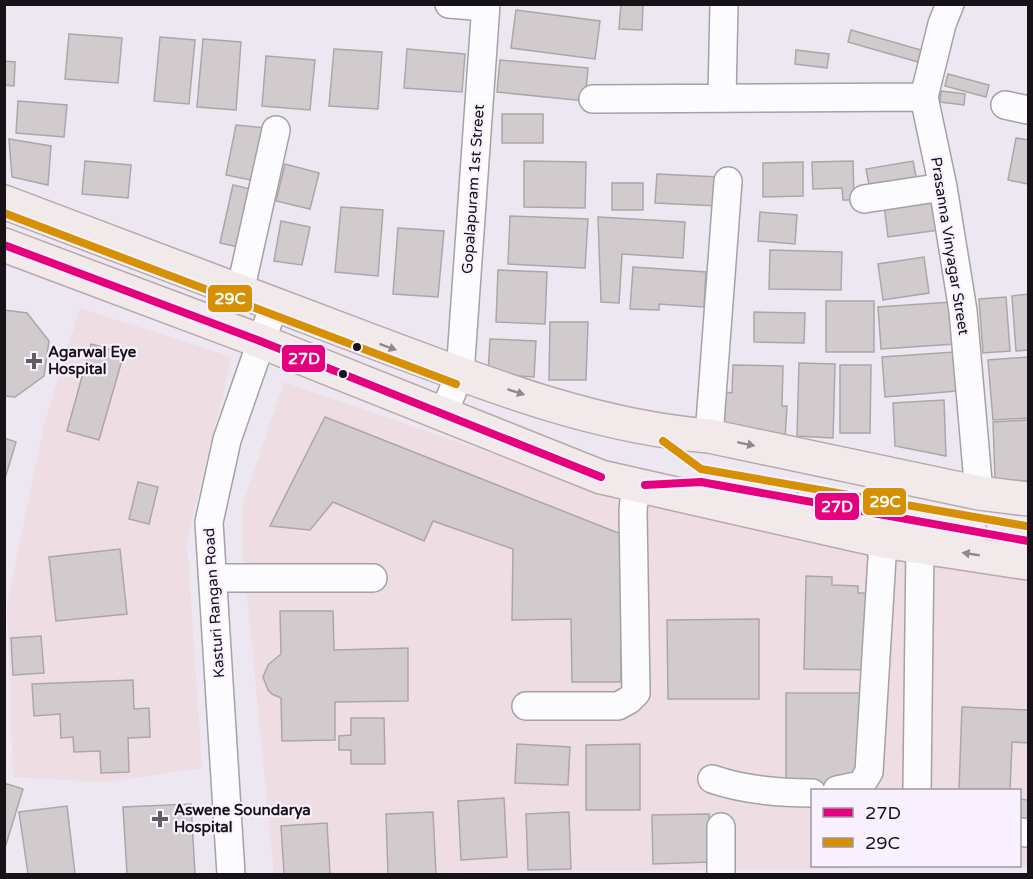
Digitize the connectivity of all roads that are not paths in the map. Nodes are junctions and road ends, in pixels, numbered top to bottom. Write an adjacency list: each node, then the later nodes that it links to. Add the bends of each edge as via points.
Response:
1 (449, 4): 4 (street)
2 (724, 4): 5 (street)
3 (950, 4): 6 (street, Prasanna Vinyagar Street)
4 (486, 6): 17 (street, Gopalapuram 1st Street)
5 (722, 97): 6 (street); 7 (street)
6 (924, 97): 10 (street, Prasanna Vinyagar Street)
7 (593, 99)
8 (276, 130): 14 (street)
9 (728, 181): 19 (street)
10 (943, 187): 11 (street); 21 (street, Prasanna Vinyagar Street, via 963,311)
11 (864, 199)
12 (4, 202): 14 (main road)
13 (4, 245): 16 (main road)
14 (240, 292): 15 (main road)
15 (274, 305): 16 (street, Kasturi Rangan Road); 17 (main road, one-way to 17)
16 (260, 341): 18 (main road); 28 (street, Kasturi Rangan Road, via 227,440 209,522)
17 (460, 374): 18 (street); 19 (main road, one-way to 19, via 572,411 669,433)
18 (442, 414): 20 (main road, via 601,477)
19 (705, 459): 20 (main road); 21 (main road, one-way to 21); 23 (main road); 25 (main road)
20 (645, 486): 24 (main road); 30 (street, via 634,500 633,511 636,693 618,706)
21 (979, 493): 22 (main road)
22 (1029, 499)
23 (1029, 516)
24 (883, 541): 26 (main road); 32 (street, via 869,772 861,785)
25 (1029, 541)
26 (920, 546): 27 (main road, one-way to 26); 33 (street)
27 (1029, 563)
28 (213, 578): 29 (street); 36 (street, Kasturi Rangan Road)
29 (373, 578)
30 (526, 706)
31 (712, 779): 34 (street, via 786,794)
32 (842, 789)
33 (917, 789)
34 (811, 793)
35 (721, 827): 37 (street)
36 (231, 874)
37 (721, 874)

